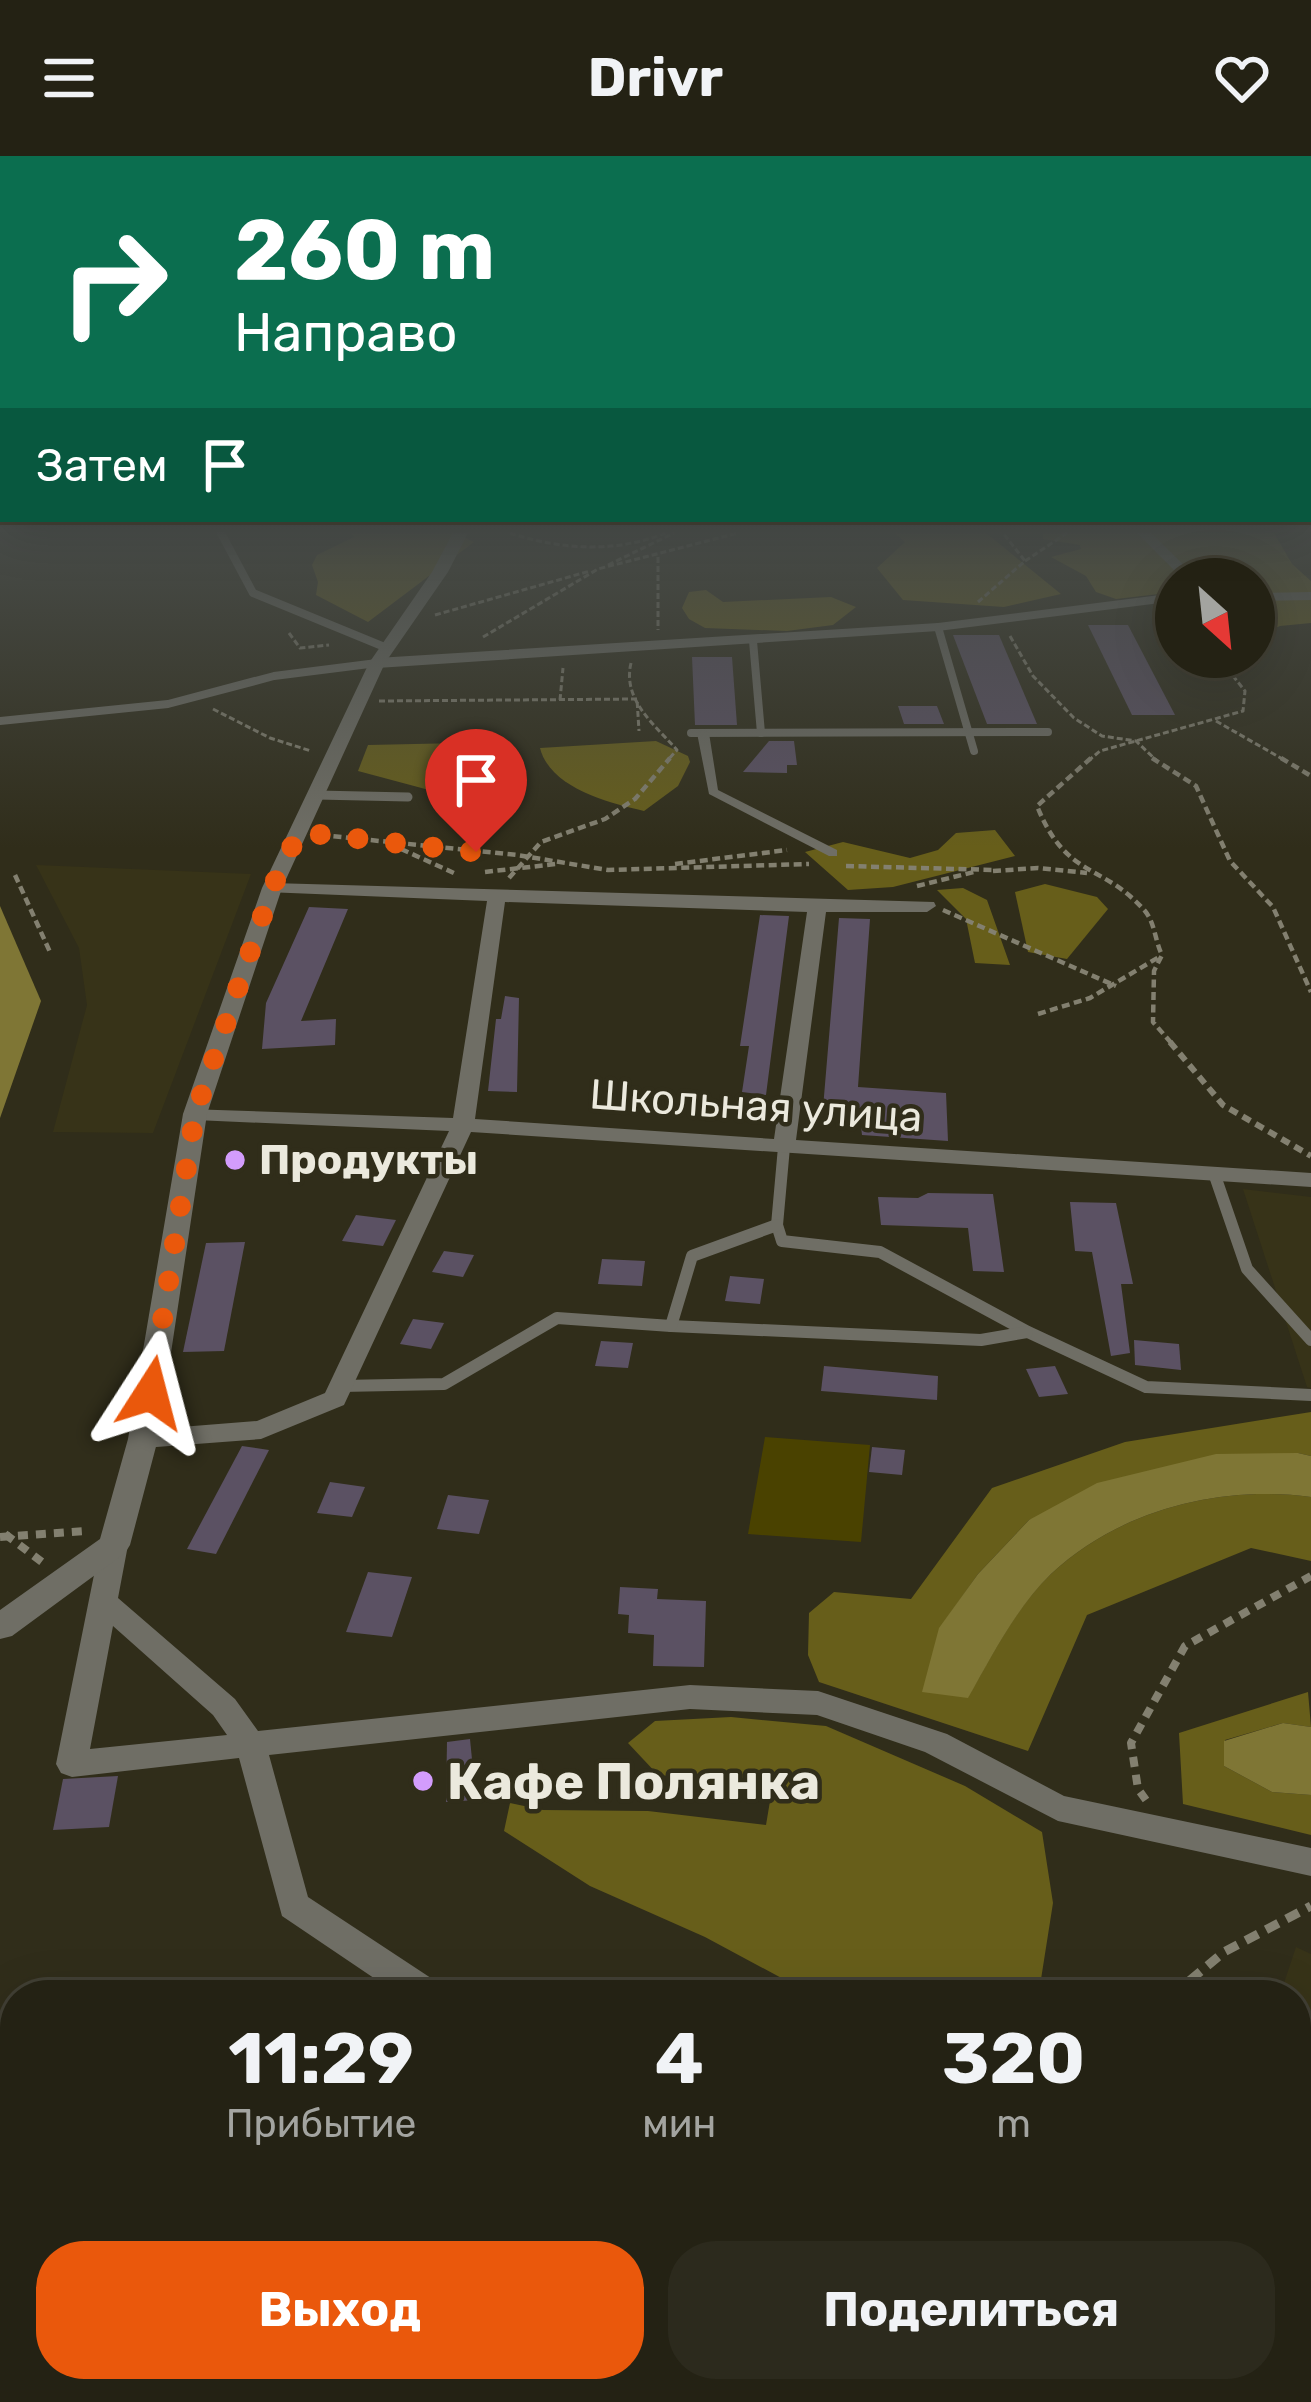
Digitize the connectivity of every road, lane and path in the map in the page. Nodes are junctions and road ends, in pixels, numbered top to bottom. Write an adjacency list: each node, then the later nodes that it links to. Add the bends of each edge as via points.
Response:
1 (346, 638): 11 (lane)
2 (394, 638): 11 (street)
3 (485, 638): 12 (path)
4 (660, 638): 9 (path)
5 (795, 638): 8 (street)
6 (941, 638): 24 (lane)
7 (1011, 638): 25 (path, via 1045,690 1098,734)
8 (753, 641): 9 (street); 23 (lane)
9 (663, 647): 10 (street)
10 (638, 648): 12 (street); 41 (path, via 626,674 630,695 677,750 635,799 541,842)
11 (382, 655): 12 (street); 17 (lane); 27 (street)
12 (452, 658)
13 (1235, 678): 18 (path, via 1245,691 1243,710)
14 (561, 679): 15 (path)
15 (560, 700): 16 (path); 20 (path, via 637,699)
16 (396, 701)
17 (168, 704): 19 (lane); 27 (path, via 207,707)
18 (1213, 719): 25 (path); 28 (path)
19 (0, 721)
20 (639, 731)
21 (1048, 732): 24 (lane)
22 (697, 733): 23 (lane); 33 (street, via 713,792)
23 (760, 733): 24 (lane)
24 (970, 733): 26 (lane)
25 (1136, 741): 36 (path, via 1100,751 1037,806 1052,841); 47 (path, via 1196,786 1230,861 1274,907)
26 (974, 752)
27 (333, 763): 29 (street)
28 (1311, 776)
29 (317, 795): 30 (lane); 31 (street)
30 (408, 797)
31 (299, 832): 32 (path); 40 (street)
32 (392, 845): 34 (path); 41 (path)
33 (826, 850): 34 (path)
34 (645, 868): 35 (path, via 765,862); 38 (path)
35 (996, 870): 36 (path); 39 (path)
36 (1091, 874): 45 (path, via 1151,917)
37 (15, 875): 44 (path)
38 (607, 877)
39 (917, 886)
40 (272, 888): 41 (street); 49 (street)
41 (497, 896): 43 (street); 50 (street)
42 (927, 906): 43 (street); 46 (path)
43 (818, 907): 51 (street)
44 (50, 952)
45 (1162, 955): 46 (path); 52 (path, via 1153,1022 1223,1105)
46 (1116, 986): 48 (path)
47 (1311, 992)
48 (1038, 1014)
49 (195, 1114): 50 (street, Школьная улица); 61 (street)
50 (463, 1125): 51 (street, Школьная улица); 59 (street)
51 (784, 1147): 53 (street, Школьная улица); 55 (lane)
52 (1311, 1156)
53 (1214, 1173): 54 (street, Школьная улица); 58 (lane, via 1247,1269)
54 (1311, 1180)
55 (777, 1225): 56 (lane, via 692,1256); 57 (lane, via 782,1240 880,1252)
56 (671, 1326): 57 (lane, via 981,1340); 59 (lane, via 557,1318 444,1384)
57 (1028, 1331): 60 (lane, via 1146,1388)
58 (1311, 1340)
59 (341, 1386): 61 (street, via 335,1399 261,1430)
60 (1311, 1395)
61 (143, 1439): 63 (street)
62 (2, 1535): 63 (path); 64 (path)
63 (116, 1537): 66 (street); 67 (street)
64 (60, 1575)
65 (1311, 1576): 69 (path, via 1185,1646 1149,1707 1131,1743 1138,1789)
66 (101, 1599): 68 (street, via 224,1707); 68 (street, via 72,1764)
67 (0, 1627)
68 (251, 1745): 69 (street, via 691,1697 818,1703 936,1743 1058,1808); 72 (street, via 295,1906)
69 (1170, 1832): 70 (street)
70 (1311, 1862)
71 (1311, 1906): 73 (path, via 1224,1952)
72 (406, 1980)
73 (1190, 1980)

